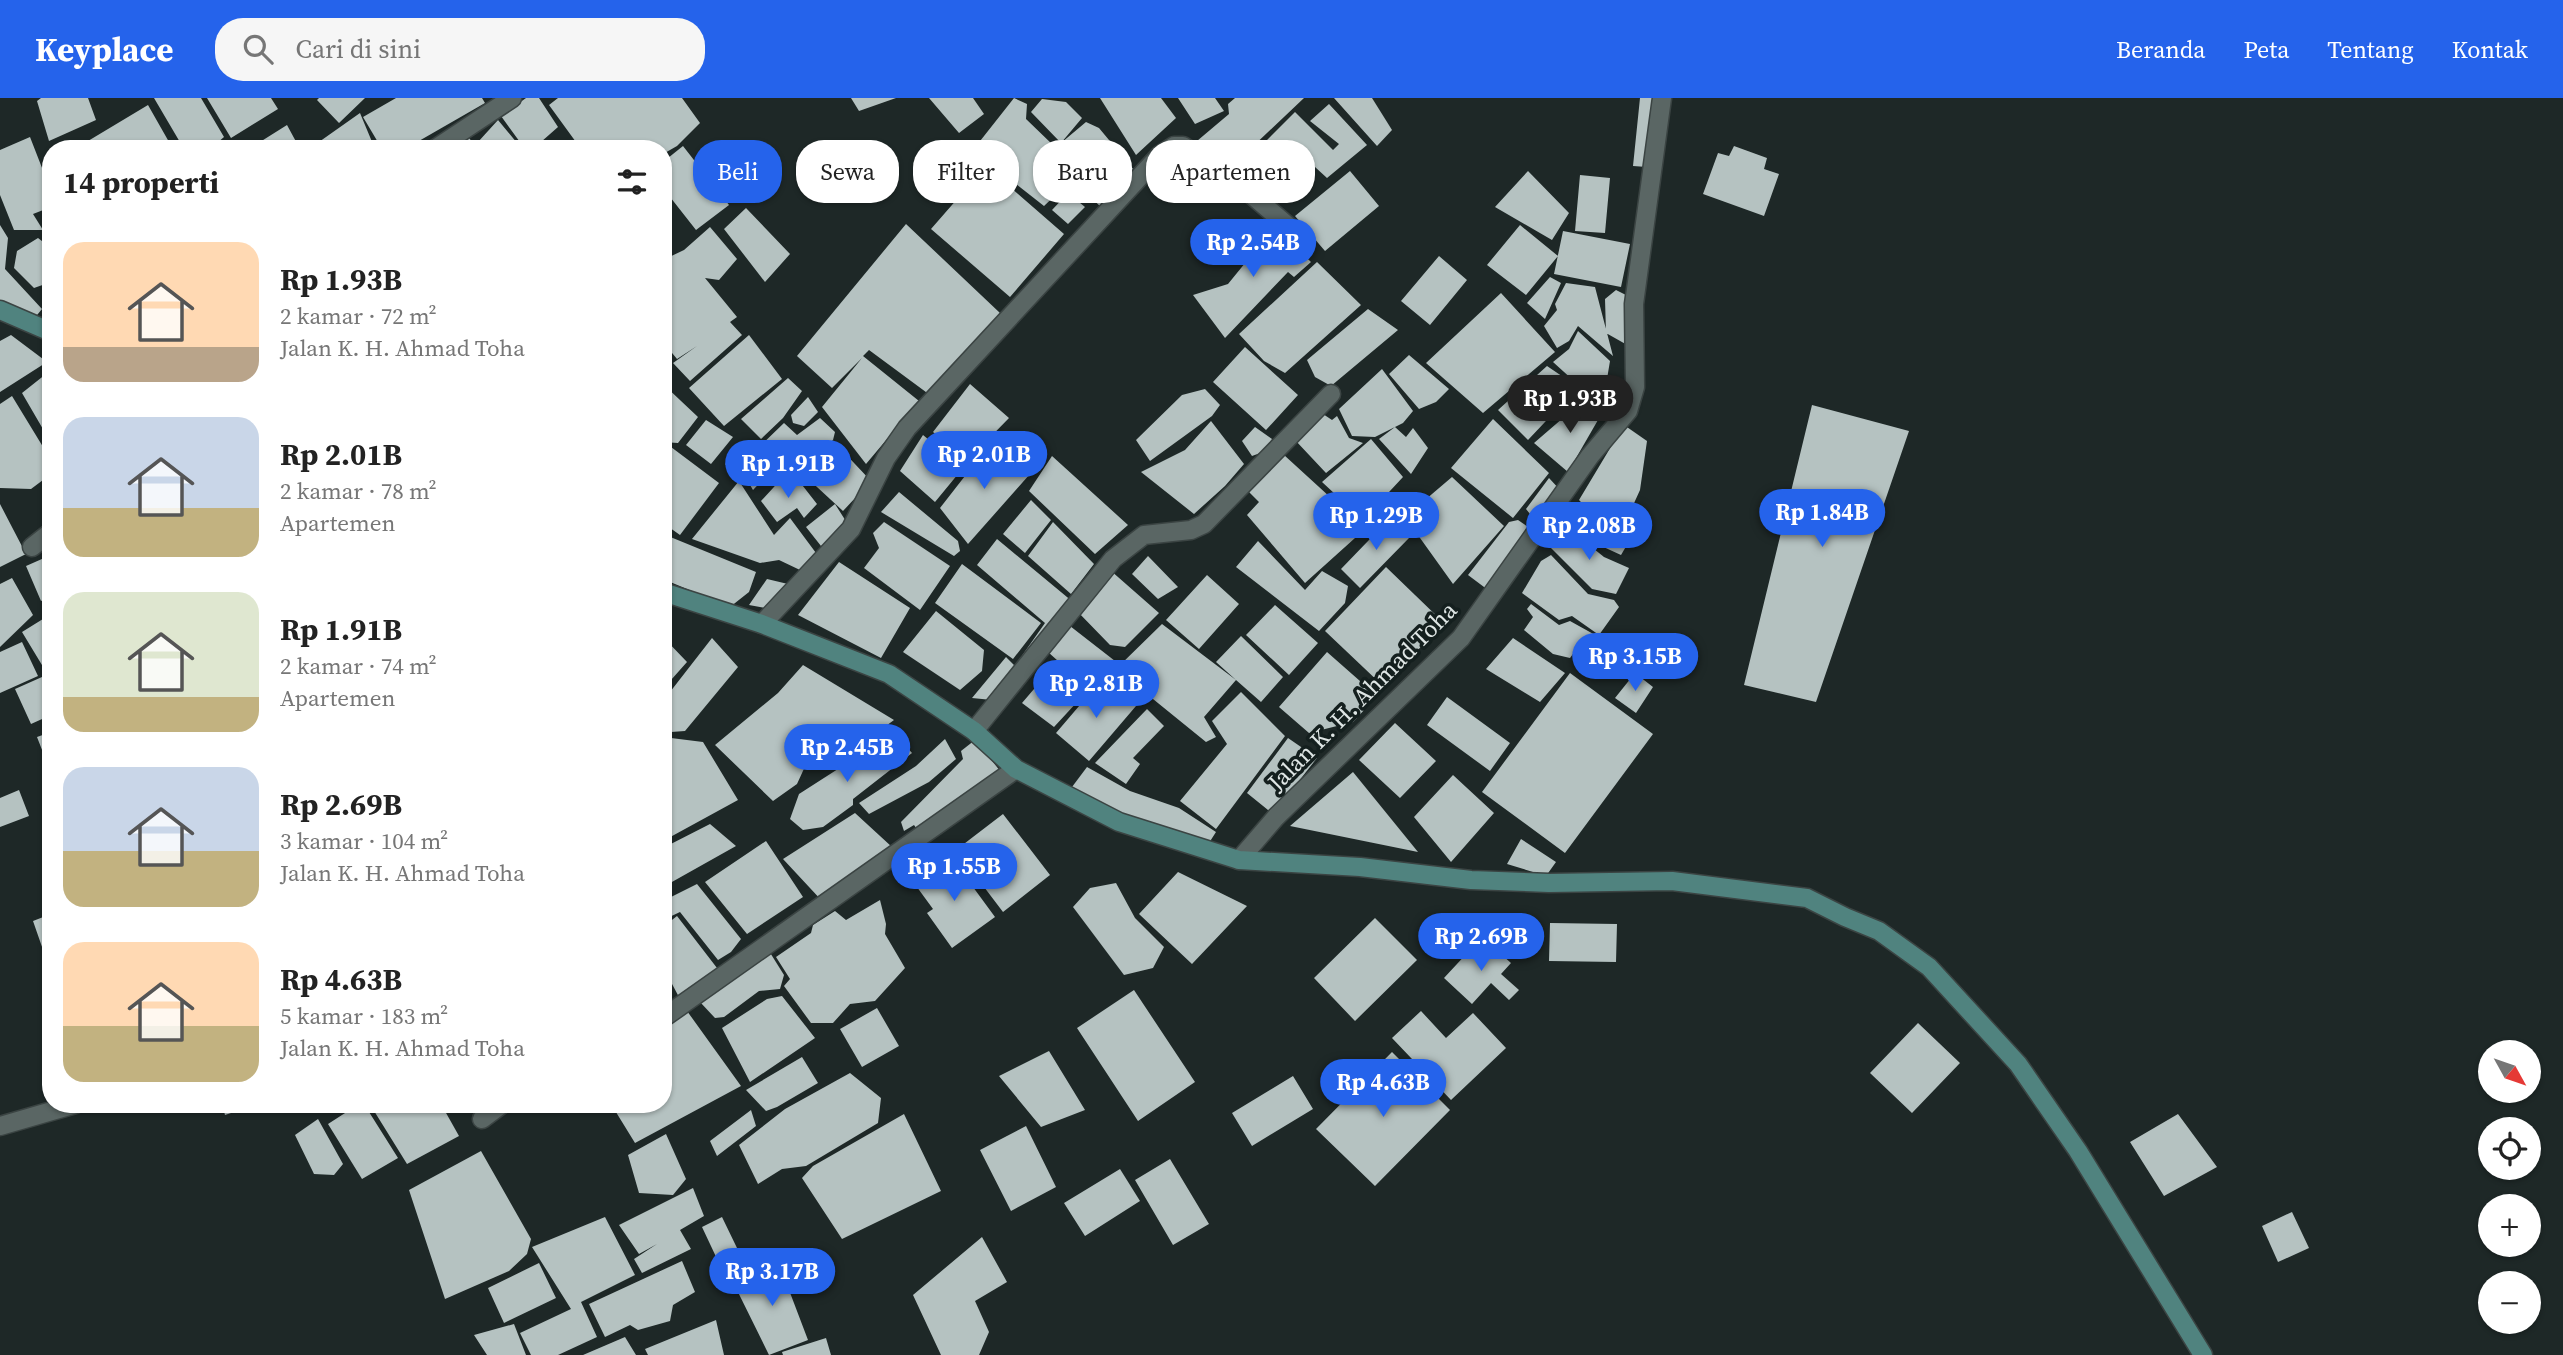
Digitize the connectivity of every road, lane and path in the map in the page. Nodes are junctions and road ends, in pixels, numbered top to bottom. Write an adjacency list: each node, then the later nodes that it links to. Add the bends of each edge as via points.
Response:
1 (512, 98): 3 (street)
2 (1662, 98): 14 (street, Jalan K. H. Ahmad Toha, via 1634,304 1634,387 1628,411 1590,456 1461,638 1276,817)
3 (449, 140)
4 (1302, 238): 11 (street, via 1238,183 1183,146 1160,155 907,428 886,458 851,528)
5 (0, 310): 6 (street)
6 (42, 328)
7 (1331, 394): 12 (street, via 1204,524 1191,530 1144,535 1113,559)
8 (42, 539): 9 (street)
9 (32, 547)
10 (672, 595): 11 (street)
11 (762, 624): 12 (street, via 889,674)
12 (974, 731): 13 (street)
13 (1016, 769): 14 (street, via 1118,822); 15 (street)
14 (1239, 860): 20 (street, via 1471,880 1672,881 1807,898 1879,931 1929,967 2018,1064 2078,1151)
15 (672, 1012)
16 (45, 1113): 19 (street)
17 (490, 1113): 18 (street)
18 (482, 1119)
19 (0, 1126)
20 (2203, 1355)

